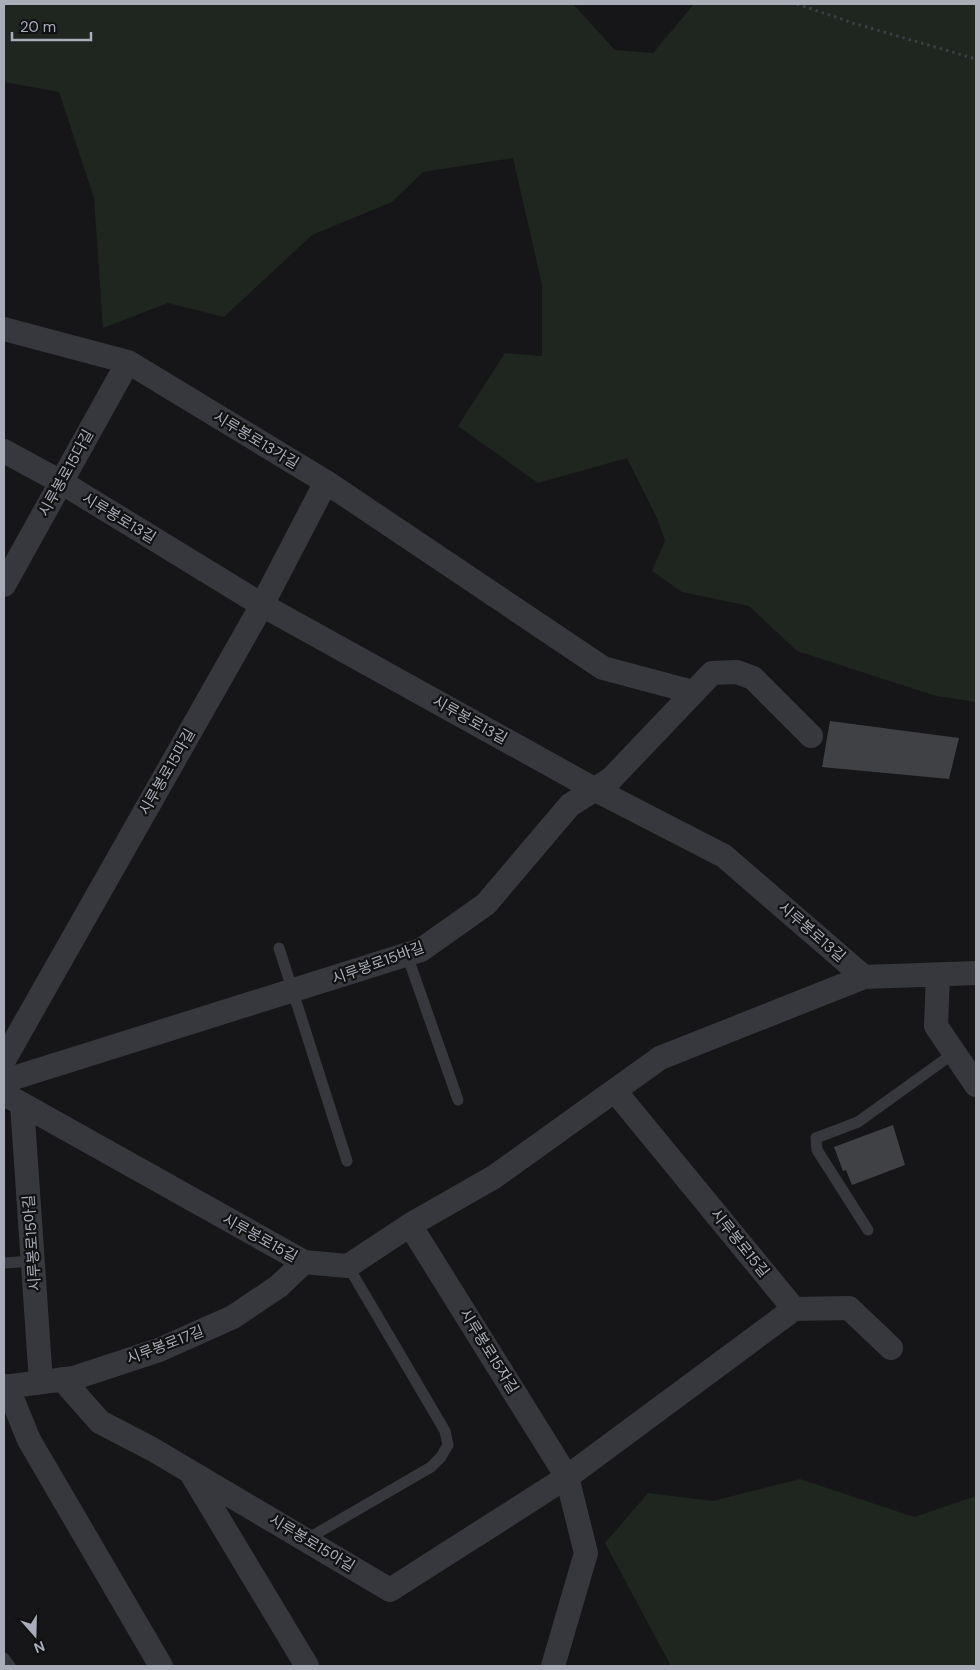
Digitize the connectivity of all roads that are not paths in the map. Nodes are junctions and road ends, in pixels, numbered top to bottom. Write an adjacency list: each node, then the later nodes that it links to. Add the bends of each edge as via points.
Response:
1 (4, 329): 2 (street, 시루봉로13가길)
2 (128, 362): 4 (street, 시루봉로15다길); 5 (street, 시루봉로13가길)
3 (4, 450): 4 (street, 시루봉로13길)
4 (61, 482): 6 (street, 시루봉로15다길); 7 (street, 시루봉로13길)
5 (326, 482): 7 (street, 시루봉로15마길); 8 (street, 시루봉로13가길, via 603,668)
6 (4, 585)
7 (262, 605): 10 (street, 시루봉로13길); 18 (street, 시루봉로15마길)
8 (693, 692): 9 (street, 시루봉로15바길, via 712,673 737,672 753,678); 10 (street, 시루봉로15바길, via 611,779)
9 (811, 736)
10 (594, 789): 12 (street, 시루봉로15바길, via 570,805 486,904 421,950); 15 (street, 시루봉로13길, via 724,856)
11 (278, 948): 16 (lane)
12 (407, 954): 16 (street, 시루봉로15바길); 23 (lane)
13 (976, 973): 14 (street)
14 (938, 974): 15 (street); 17 (street, via 936,1026)
15 (864, 977): 21 (street, via 660,1058)
16 (292, 992): 19 (street, 시루봉로15바길); 24 (lane)
17 (954, 1053): 20 (street); 26 (lane, via 858,1122 816,1138 817,1150)
18 (4, 1060)
19 (4, 1081)
20 (976, 1085)
21 (614, 1090): 25 (street, via 494,1177); 31 (street, 시루봉로15길)
22 (13, 1099): 27 (street, 시루봉로15아길); 28 (street, 시루봉로15길)
23 (458, 1100)
24 (347, 1161)
25 (410, 1225): 30 (street); 36 (street, 시루봉로15자길)
26 (868, 1230)
27 (33, 1261): 29 (lane); 33 (street, 시루봉로15아길)
28 (304, 1262): 30 (street, 시루봉로15길); 33 (street, 시루봉로17길, via 279,1286 232,1317 159,1350 74,1378)
29 (4, 1263)
30 (348, 1266): 37 (lane, via 445,1431 448,1445 431,1467)
31 (794, 1309): 32 (street, via 848,1308); 36 (street)
32 (891, 1348)
33 (52, 1381): 34 (street, 시루봉로17길); 35 (street, 시루봉로15아길, via 100,1422 152,1448)
34 (6, 1386): 40 (street, 시루봉로17길, via 29,1440)
35 (190, 1472): 37 (street, 시루봉로15아길); 41 (street)
36 (567, 1477): 37 (street, 시루봉로15아길, via 390,1590); 42 (street, 시루봉로15자길, via 586,1553)
37 (307, 1539)
38 (4, 1658): 39 (lane)
39 (10, 1666)
40 (161, 1666)
41 (307, 1666)
42 (553, 1666)

